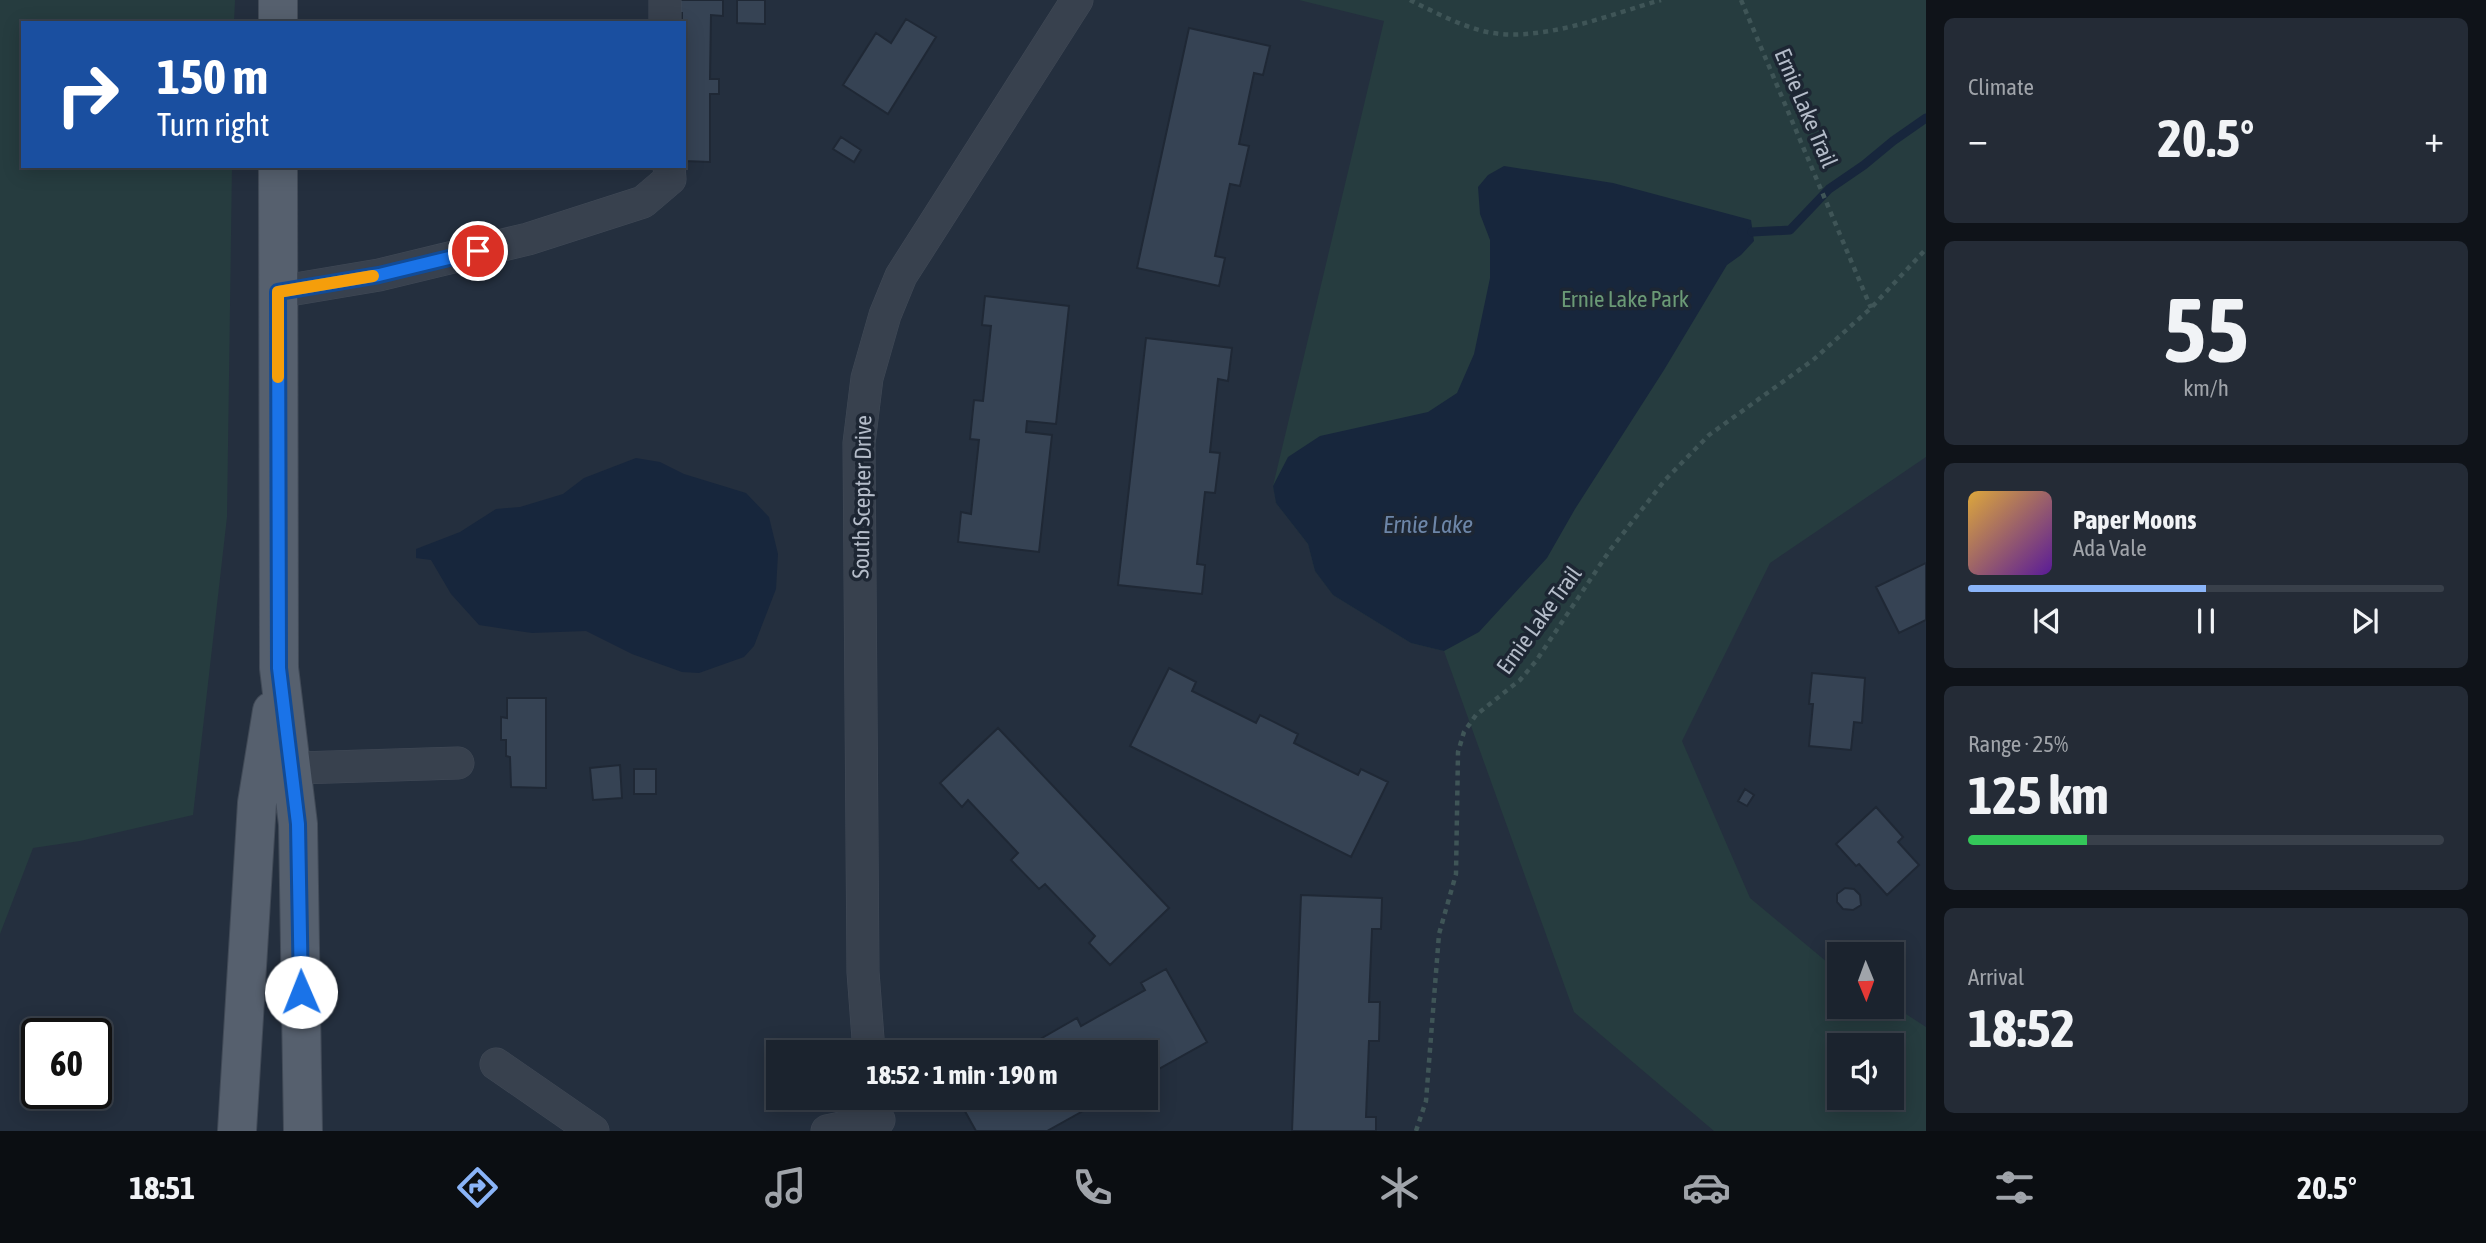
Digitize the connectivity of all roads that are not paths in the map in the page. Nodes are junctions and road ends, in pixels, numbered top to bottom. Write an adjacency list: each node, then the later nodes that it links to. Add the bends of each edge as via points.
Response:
1 (278, 0): 4 (main road)
2 (665, 0): 5 (street)
3 (1077, 0): 11 (street, South Scepter Drive, via 901,276 867,378 859,443 863,972)
4 (278, 21)
5 (665, 21)
6 (278, 168): 8 (main road)
7 (669, 168): 8 (street, via 670,179 643,202 528,239 379,275)
8 (278, 292): 10 (main road)
9 (458, 763): 10 (street)
10 (277, 768): 14 (main road, via 257,803); 15 (main road, via 298,824)
11 (868, 1040)
12 (496, 1064): 16 (street)
13 (879, 1116): 17 (street)
14 (237, 1131)
15 (303, 1131)
16 (593, 1131)
17 (827, 1131)

